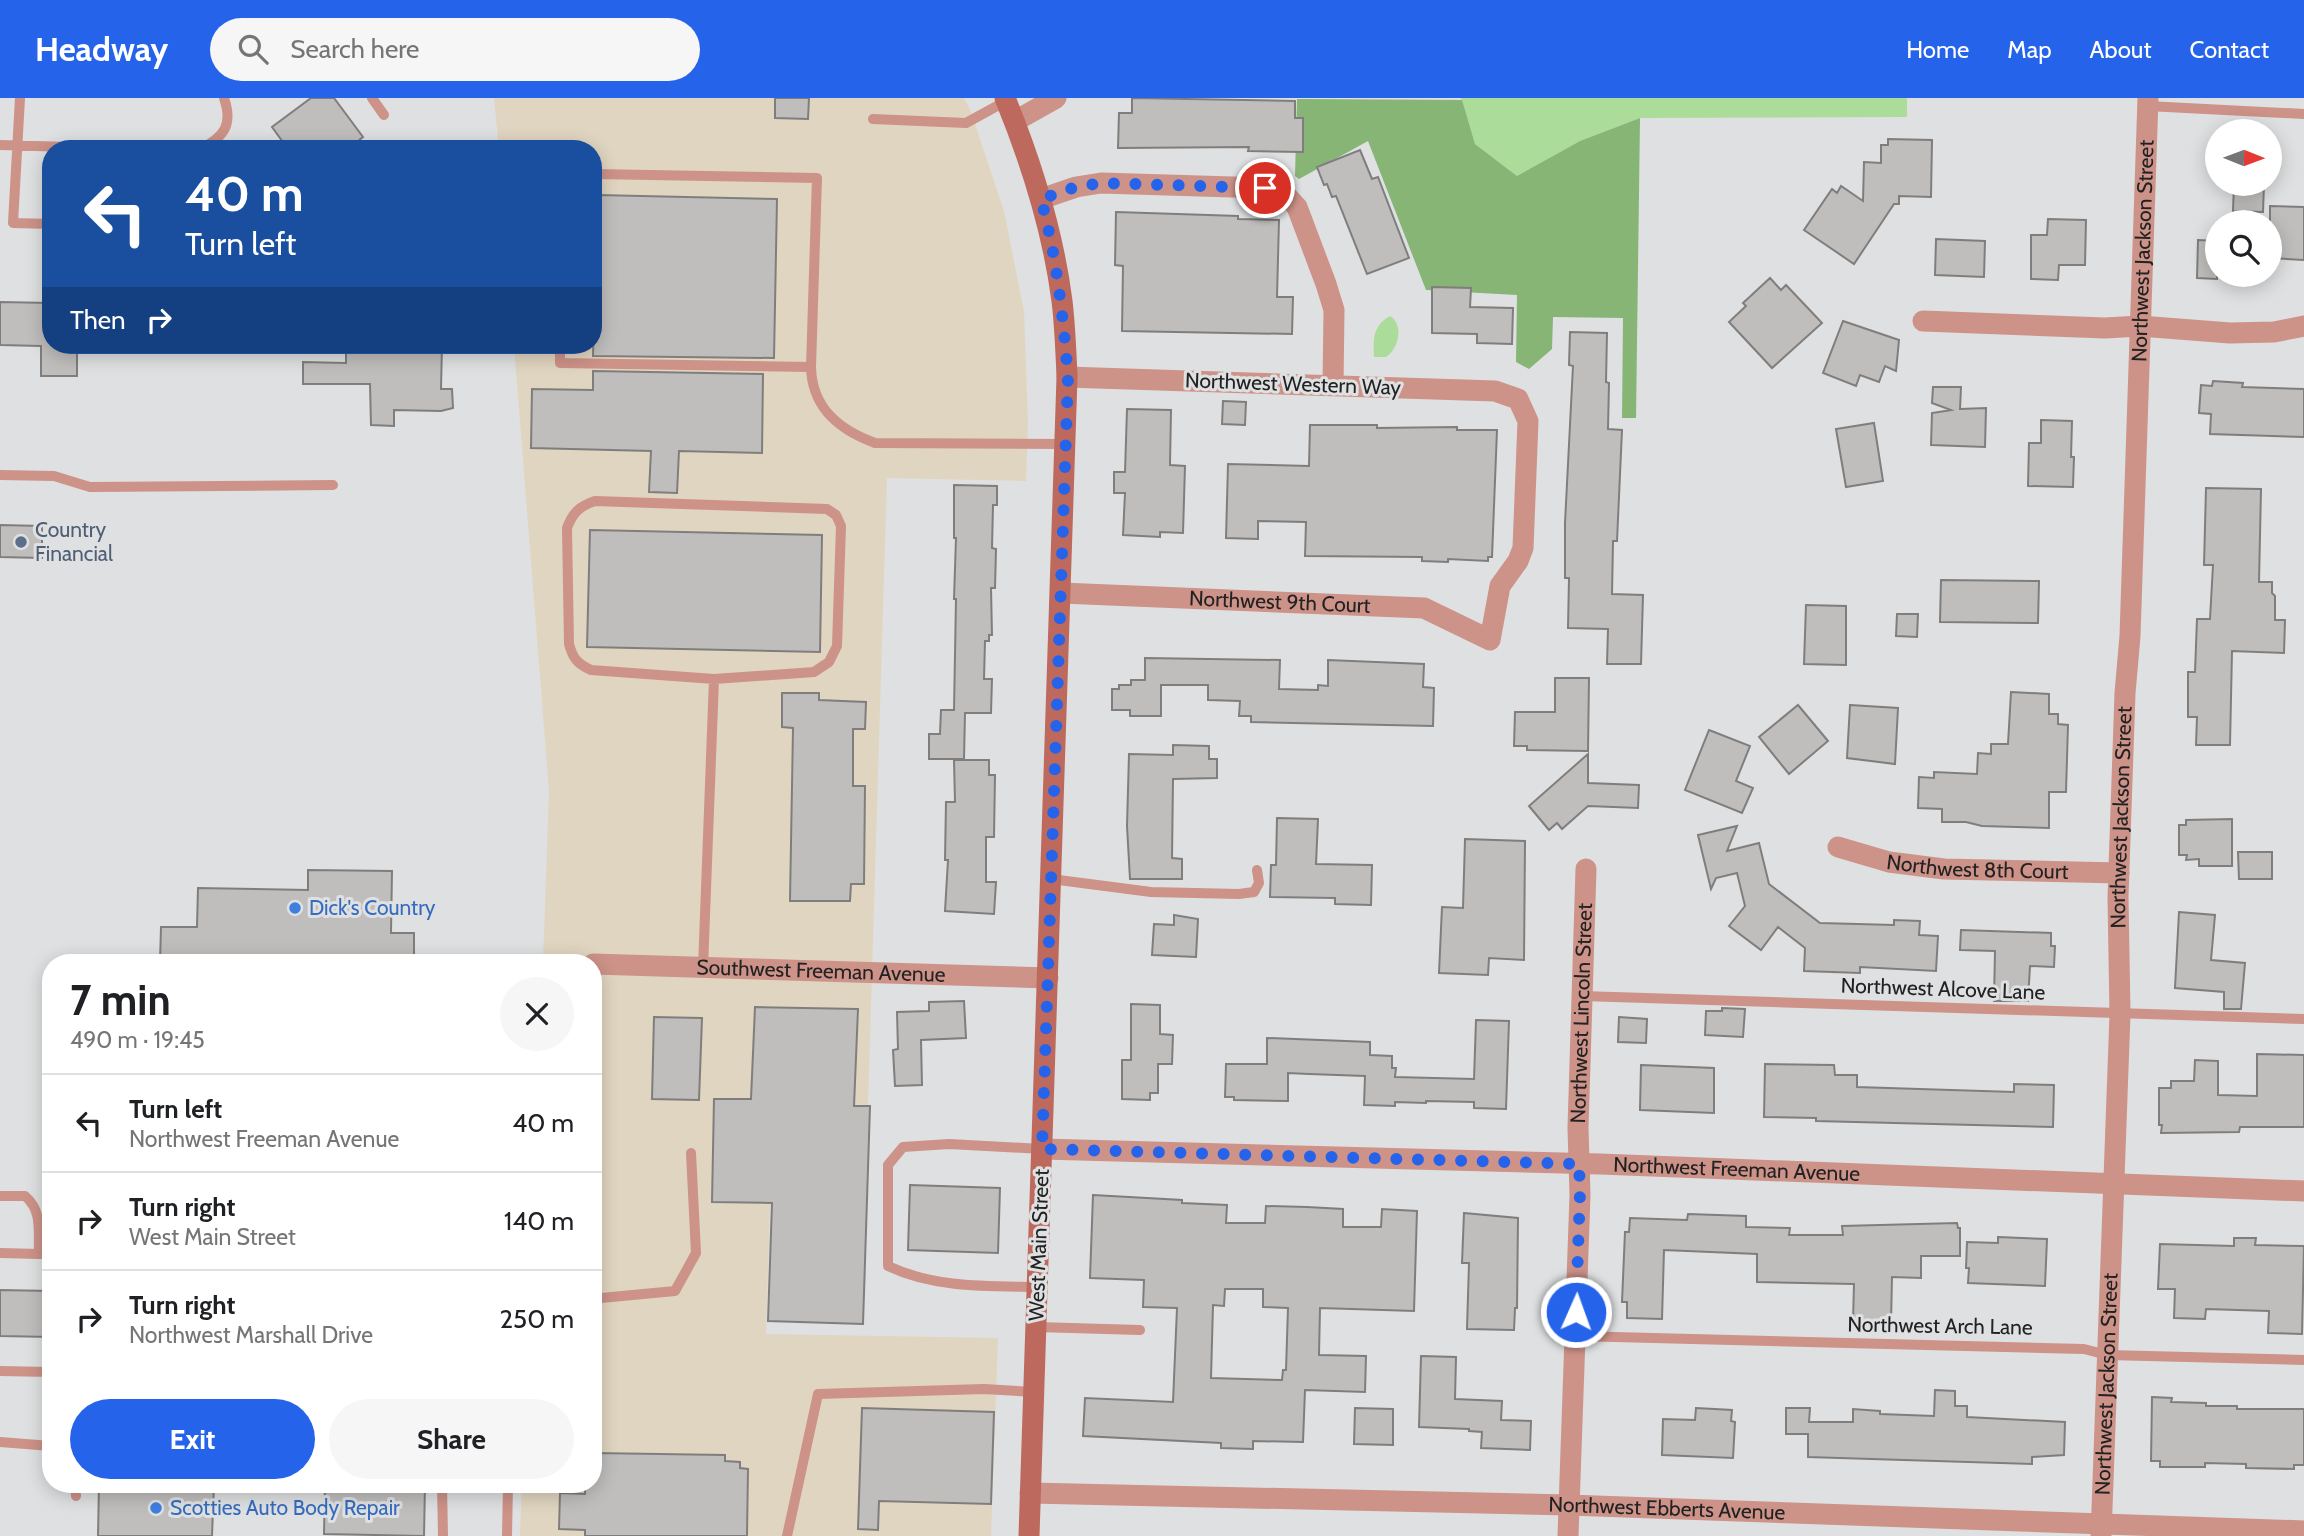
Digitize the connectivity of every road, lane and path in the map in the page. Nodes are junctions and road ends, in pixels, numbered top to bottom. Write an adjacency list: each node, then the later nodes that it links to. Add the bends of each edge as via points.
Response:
1 (20, 98): 13 (lane)
2 (224, 98): 11 (lane, via 229,113 226,127)
3 (372, 98): 8 (lane)
4 (1056, 98): 10 (street)
5 (1006, 99): 9 (lane, via 966,123); 10 (street, West Main Street)
6 (2147, 102): 7 (lane); 19 (street, Northwest Jackson Street)
7 (2304, 114)
8 (384, 115)
9 (873, 119)
10 (1015, 121): 16 (street, West Main Street)
11 (215, 140)
12 (0, 145): 13 (lane)
13 (16, 145): 14 (lane); 17 (lane, via 13,223)
14 (42, 146)
15 (602, 174): 22 (lane, via 817,178)
16 (1041, 199): 23 (street, West Main Street, via 1062,303); 24 (street, via 1101,183 1265,188 1284,194 1297,207 1334,310)
17 (42, 224)
18 (1923, 321): 19 (street)
19 (2140, 326): 20 (street, via 2230,333); 34 (street, Northwest Jackson Street)
20 (2304, 326)
21 (560, 354): 22 (lane, via 560,363)
22 (811, 367): 25 (lane, via 820,407 853,435 875,443)
23 (1068, 377): 24 (street, Northwest Western Way); 25 (street, West Main Street)
24 (1333, 385): 29 (street, Northwest Western Way, via 1495,391 1518,399 1528,421 1523,548 1500,586)
25 (1067, 444): 28 (street, West Main Street)
26 (0, 475): 27 (lane, via 54,476 90,487)
27 (333, 485)
28 (1061, 593): 29 (street, Northwest 9th Court, via 1424,608); 35 (street, West Main Street)
29 (1490, 640)
30 (714, 679): 30 (lane, via 814,672 829,662 837,646 841,526 836,515 827,509 595,501 581,506 568,528 572,656 591,670); 37 (lane)
31 (1838, 847): 34 (street, Northwest 8th Court, via 1889,862 1944,869)
32 (1586, 869): 39 (street, Northwest Lincoln Street)
33 (1258, 870): 35 (lane, via 1254,892 1239,894 1152,892)
34 (2119, 873): 40 (street, Northwest Jackson Street)
35 (1051, 879): 38 (street, West Main Street)
36 (602, 964): 37 (street, Southwest Freeman Avenue)
37 (704, 968): 38 (street, Southwest Freeman Avenue)
38 (1048, 978): 42 (street, West Main Street)
39 (1581, 996): 40 (lane, Northwest Alcove Lane); 44 (street, Northwest Lincoln Street)
40 (2120, 1014): 41 (lane, Northwest Alcove Lane); 45 (street, Northwest Jackson Street)
41 (2304, 1019)
42 (1042, 1149): 44 (street, Northwest Freeman Avenue); 51 (street, West Main Street); 51 (lane, via 949,1144 903,1147 888,1165 888,1266 906,1275 957,1285)
43 (691, 1153): 52 (lane, via 696,1253 675,1291)
44 (1579, 1164): 45 (street, Northwest Freeman Avenue); 55 (street, Northwest Lincoln Street)
45 (2113, 1185): 46 (street, Northwest Freeman Avenue); 56 (street, Northwest Jackson Street)
46 (2304, 1191)
47 (0, 1196): 48 (lane, via 25,1196 35,1204)
48 (42, 1238)
49 (0, 1254): 50 (lane)
50 (42, 1254)
51 (1037, 1287): 53 (street, West Main Street)
52 (602, 1298)
53 (1036, 1327): 54 (lane); 60 (street, West Main Street)
54 (1140, 1330)
55 (1575, 1336): 56 (lane, Northwest Arch Lane, via 2084,1349); 68 (street, Northwest Lincoln Street)
56 (2107, 1355): 57 (lane, Northwest Arch Lane); 69 (street, Northwest Jackson Street)
57 (2304, 1360)
58 (0, 1371): 59 (lane)
59 (42, 1372)
60 (1034, 1392): 66 (street, West Main Street); 73 (lane, via 818,1394)
61 (0, 1442): 62 (lane)
62 (42, 1445)
63 (76, 1493): 67 (lane)
64 (442, 1493): 71 (lane)
65 (508, 1493): 72 (lane)
66 (1030, 1493): 68 (street, Northwest Ebberts Avenue); 74 (street, West Main Street)
67 (76, 1496)
68 (1568, 1505): 69 (street, Northwest Ebberts Avenue); 75 (street, Northwest Lincoln Street)
69 (2101, 1530): 70 (street, Northwest Ebberts Avenue)
70 (2304, 1531)
71 (443, 1536)
72 (507, 1536)
73 (787, 1536)
74 (1029, 1536)
75 (1568, 1536)

